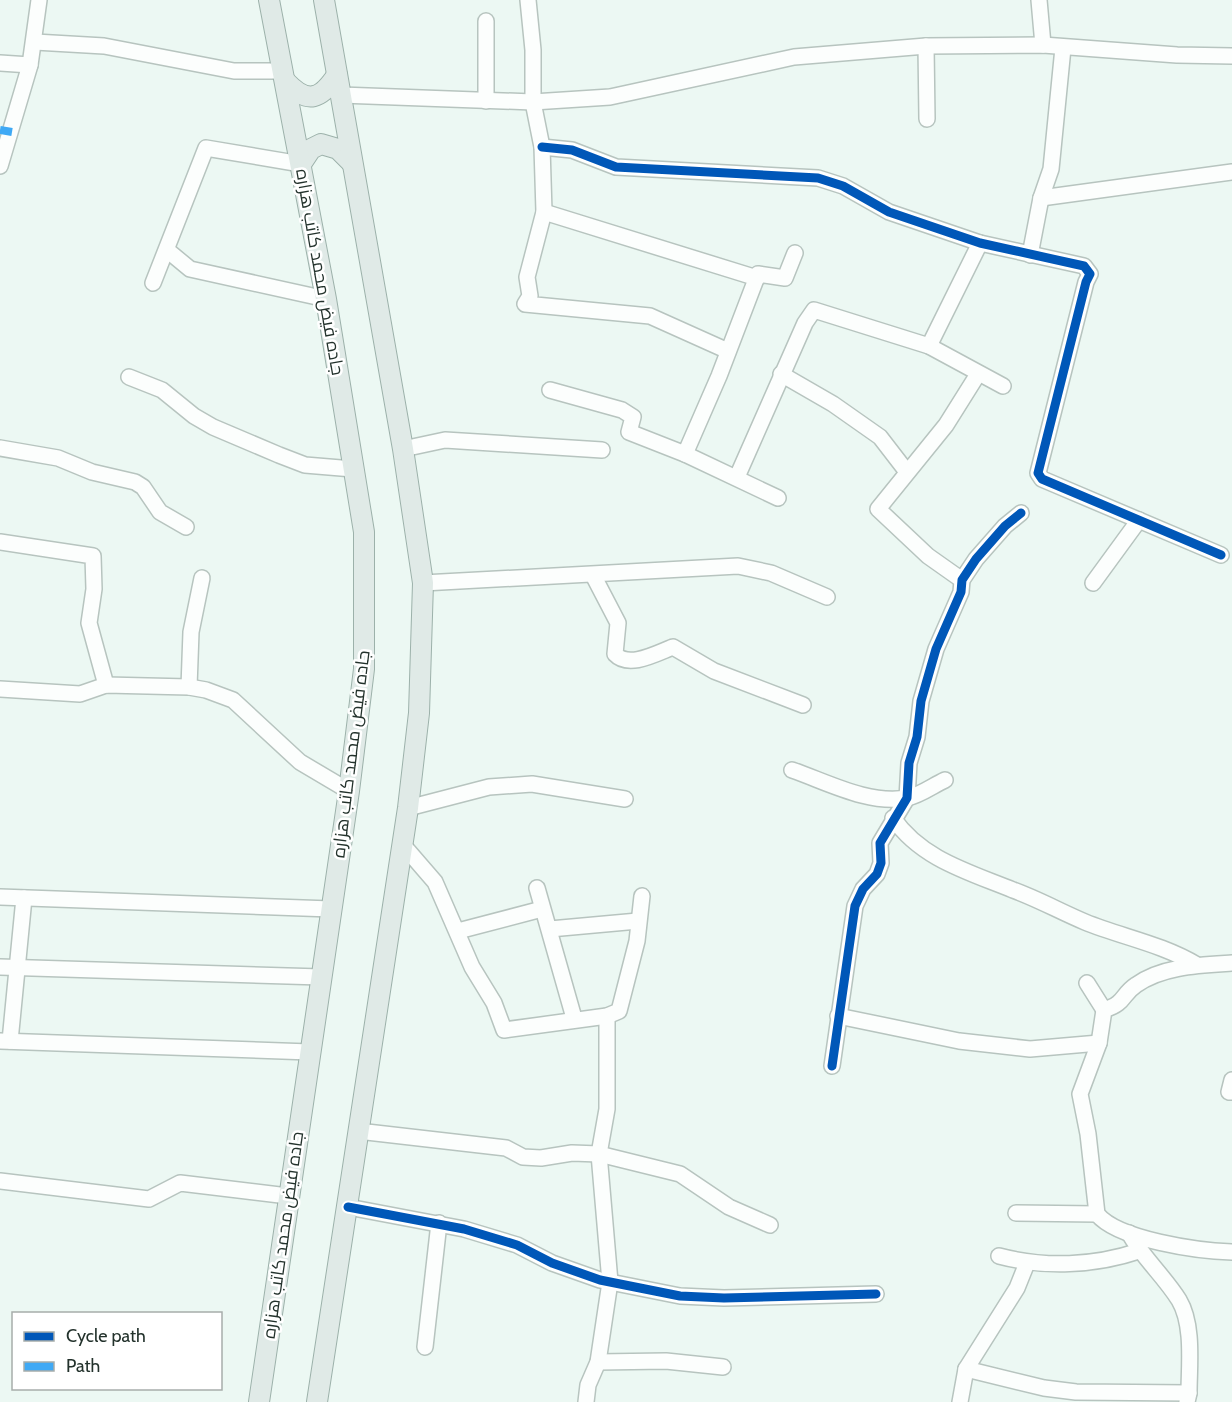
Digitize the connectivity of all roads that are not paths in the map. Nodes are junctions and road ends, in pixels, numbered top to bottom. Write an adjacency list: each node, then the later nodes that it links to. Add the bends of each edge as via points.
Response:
1 (39, 0): 7 (street)
2 (269, 0): 15 (main road, جاده فیض محمد کاتب هزاره)
3 (324, 0): 14 (main road)
4 (528, 0): 18 (street)
5 (1039, 0): 8 (street)
6 (486, 21): 17 (street)
7 (35, 42): 13 (street); 15 (street, via 104,46 234,71)
8 (1043, 45): 9 (street); 10 (street)
9 (926, 46): 18 (street, via 794,57 609,97); 19 (street)
10 (1063, 48): 11 (street); 26 (street, via 1051,168)
11 (1232, 56)
12 (0, 63): 13 (street)
13 (30, 65): 20 (street)
14 (337, 75): 15 (main road, via 317,96 296,92); 16 (main road)
15 (285, 76): 23 (main road, جاده فیض محمد کاتب هزاره)
16 (341, 95): 17 (street); 22 (main road)
17 (486, 101): 18 (street)
18 (533, 102): 21 (street)
19 (927, 119)
20 (6, 131): 24 (street)
21 (542, 147): 27 (street); 28 (street, via 572,150 616,166 818,178 843,186 889,213)
22 (352, 163): 23 (main road, via 338,149 321,144 311,149); 43 (main road)
23 (301, 164): 29 (street, via 206,148); 34 (main road, جاده فیض محمد کاتب هزاره)
24 (0, 166)
25 (1232, 172): 26 (street)
26 (1041, 198): 31 (street)
27 (544, 212): 32 (street); 36 (street, via 527,277 530,296 525,304 650,316)
28 (980, 243): 31 (street); 35 (street)
29 (167, 250): 33 (street); 34 (street, via 190,270)
30 (795, 252): 32 (street, via 785,278 760,273)
31 (1030, 255): 51 (street, via 1084,267 1090,274 1038,473 1042,479)
32 (757, 278): 36 (street)
33 (153, 283)
34 (326, 299): 46 (main road, جاده فیض محمد کاتب هزاره)
35 (929, 346): 37 (street, via 814,310); 38 (street)
36 (728, 351): 45 (street)
37 (781, 374): 47 (street, via 880,437); 48 (street)
38 (978, 374): 40 (street); 47 (street, via 946,425)
39 (129, 377): 46 (street, via 162,390 213,427 279,455 305,465)
40 (1003, 386)
41 (550, 390): 45 (street, via 622,410 633,417 628,432)
42 (0, 448): 52 (street, via 58,458 92,472 135,482 160,512)
43 (404, 449): 44 (street, via 445,440); 58 (main road)
44 (602, 450)
45 (685, 454): 48 (street)
46 (353, 469): 67 (main road, جاده فیض محمد کاتب هزاره, via 364,532 364,658)
47 (907, 472): 57 (street, via 878,509 928,556)
48 (737, 477): 49 (street)
49 (778, 498)
50 (1021, 513): 57 (street, via 1005,526)
51 (1139, 520): 54 (street); 59 (street)
52 (186, 527)
53 (0, 542): 61 (street, via 93,555 89,623)
54 (1221, 555)
55 (593, 575): 58 (street); 60 (street, via 738,566 771,573); 64 (street, via 618,623 615,654 620,659 630,661 673,647 714,671)
56 (202, 578): 62 (street, via 191,632)
57 (962, 580): 68 (street, via 921,701 909,763)
58 (423, 583): 70 (main road, via 419,713)
59 (1093, 584)
60 (827, 597)
61 (106, 685): 62 (street); 63 (street, via 80,694)
62 (189, 687): 67 (street, via 233,700 300,762)
63 (0, 689)
64 (803, 705)
65 (792, 770): 68 (street, via 860,794)
66 (945, 780): 68 (street)
67 (349, 791): 77 (main road, جاده فیض محمد کاتب هزاره)
68 (908, 798): 71 (street)
69 (625, 799): 70 (street, via 532,784 489,787)
70 (408, 808): 72 (main road)
71 (893, 818): 83 (street, via 918,847 954,867 1085,922 1171,951); 90 (street, via 880,843 877,873 855,906)
72 (403, 845): 81 (street, via 435,882); 98 (main road)
73 (537, 888): 78 (street)
74 (642, 896): 79 (street)
75 (0, 897): 76 (street)
76 (24, 898): 77 (street); 85 (street)
77 (331, 909): 86 (main road, جاده فیض محمد کاتب هزاره)
78 (542, 909): 80 (street); 81 (street)
79 (638, 921): 80 (street); 89 (street, via 637,941 619,1011)
80 (550, 929): 91 (street)
81 (458, 931): 91 (street, via 504,1030)
82 (1232, 963): 83 (street)
83 (1197, 965): 88 (street, via 1149,978 1134,986 1118,1006)
84 (0, 967): 85 (street)
85 (19, 968): 86 (street); 92 (street)
86 (321, 977): 94 (main road, جاده فیض محمد کاتب هزاره)
87 (1087, 983): 88 (street)
88 (1104, 1010): 93 (street)
89 (607, 1016): 91 (street); 99 (street, via 607,1109)
90 (838, 1016): 93 (street, via 959,1041 1030,1050); 95 (street)
91 (574, 1018)
92 (5, 1041): 94 (street)
93 (1099, 1043): 104 (street, via 1080,1094)
94 (310, 1052): 101 (main road, جاده فیض محمد کاتب هزاره)
95 (832, 1066)
96 (1232, 1080): 97 (street)
97 (1232, 1092)
98 (358, 1131): 99 (street, via 506,1148 523,1157); 102 (main road)
99 (599, 1154): 106 (street, via 680,1174 729,1207); 112 (street)
100 (0, 1181): 101 (street, via 149,1199 180,1183)
101 (288, 1196): 119 (main road, جاده فیض محمد کاتب هزاره)
102 (348, 1207): 105 (street); 120 (main road)
103 (1016, 1213): 104 (street)
104 (1097, 1214): 107 (street)
105 (439, 1223): 112 (street, via 517,1245 552,1263); 114 (street)
106 (770, 1225)
107 (1128, 1233): 108 (street); 109 (street, via 1183,1247)
108 (1139, 1251): 111 (street, via 1111,1260); 118 (street, via 1181,1302 1187,1330)
109 (1232, 1252)
110 (999, 1256): 111 (street)
111 (1028, 1263): 117 (street, via 1017,1288)
112 (610, 1282): 113 (street, via 680,1296 724,1298); 115 (street)
113 (876, 1294)
114 (425, 1347)
115 (598, 1362): 116 (street, via 666,1361); 121 (street, via 588,1384)
116 (723, 1366)
117 (966, 1369): 118 (street, via 1044,1388); 122 (street)
118 (1188, 1398)
119 (260, 1402)
120 (317, 1402)
121 (586, 1402)
122 (960, 1402)

